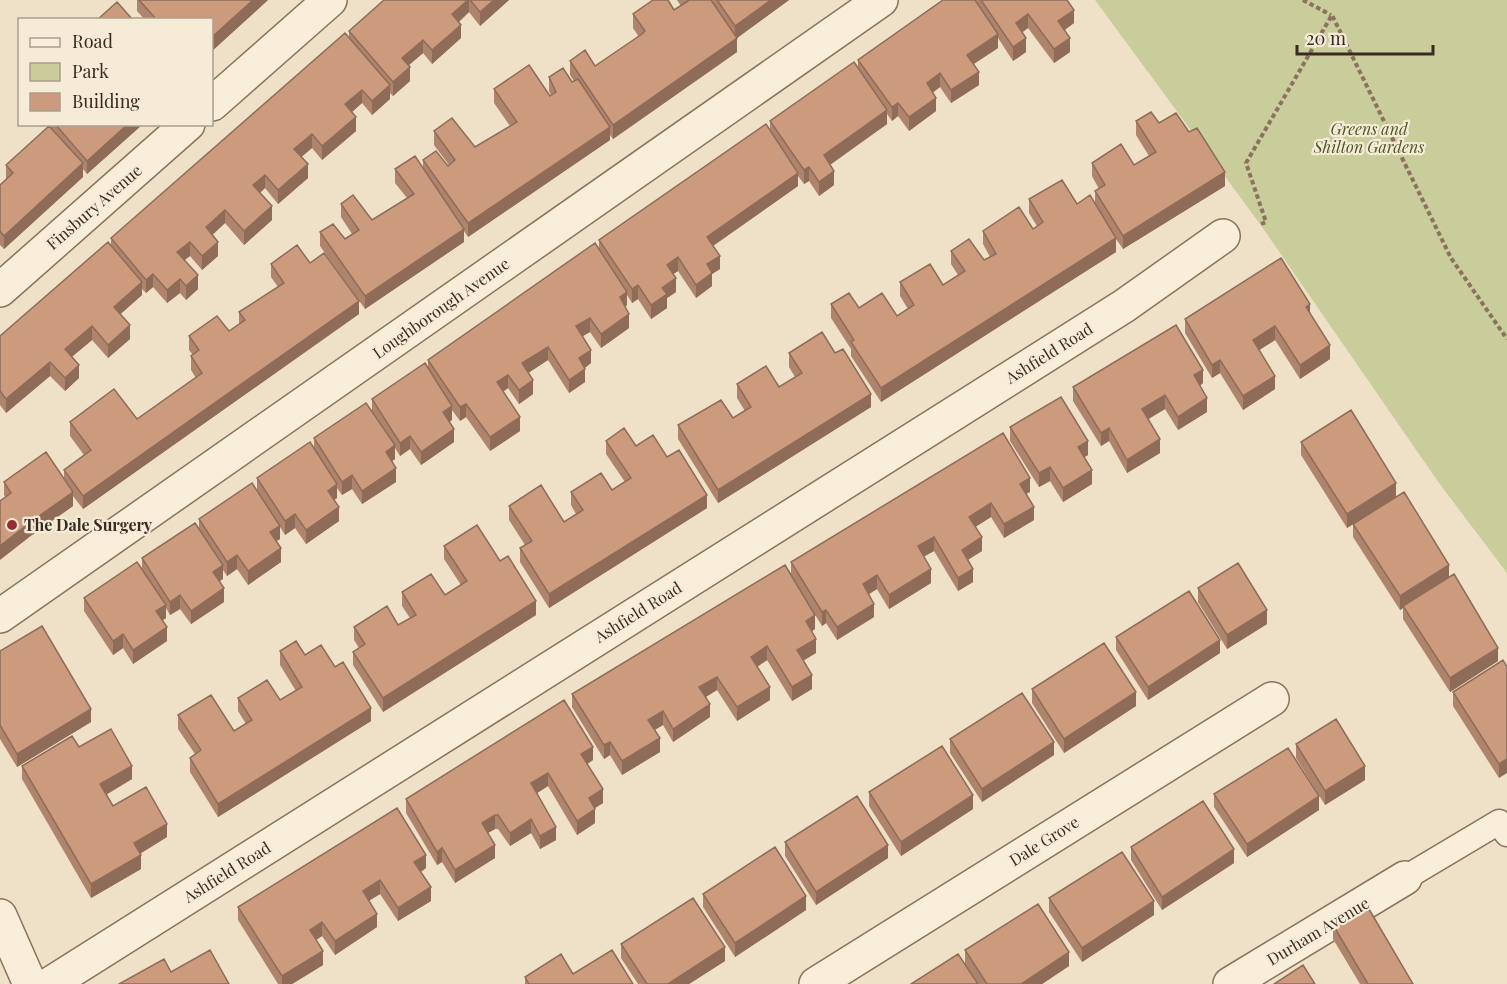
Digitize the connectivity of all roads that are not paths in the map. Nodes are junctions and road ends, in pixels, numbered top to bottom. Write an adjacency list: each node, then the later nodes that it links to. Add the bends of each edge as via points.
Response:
1 (330, 0): 3 (street)
2 (881, 0): 7 (street, Loughborough Avenue)
3 (213, 103)
4 (187, 126): 6 (street, Finsbury Avenue)
5 (1223, 236): 13 (street, Ashfield Road, via 1124,306)
6 (0, 290)
7 (0, 616)
8 (1272, 699): 14 (street, Dale Grove)
9 (1507, 834): 10 (lane, via 1499,822)
10 (1405, 878): 15 (street, Durham Avenue)
11 (0, 916): 12 (street)
12 (30, 984)
13 (50, 984)
14 (816, 984)
15 (1230, 984)

